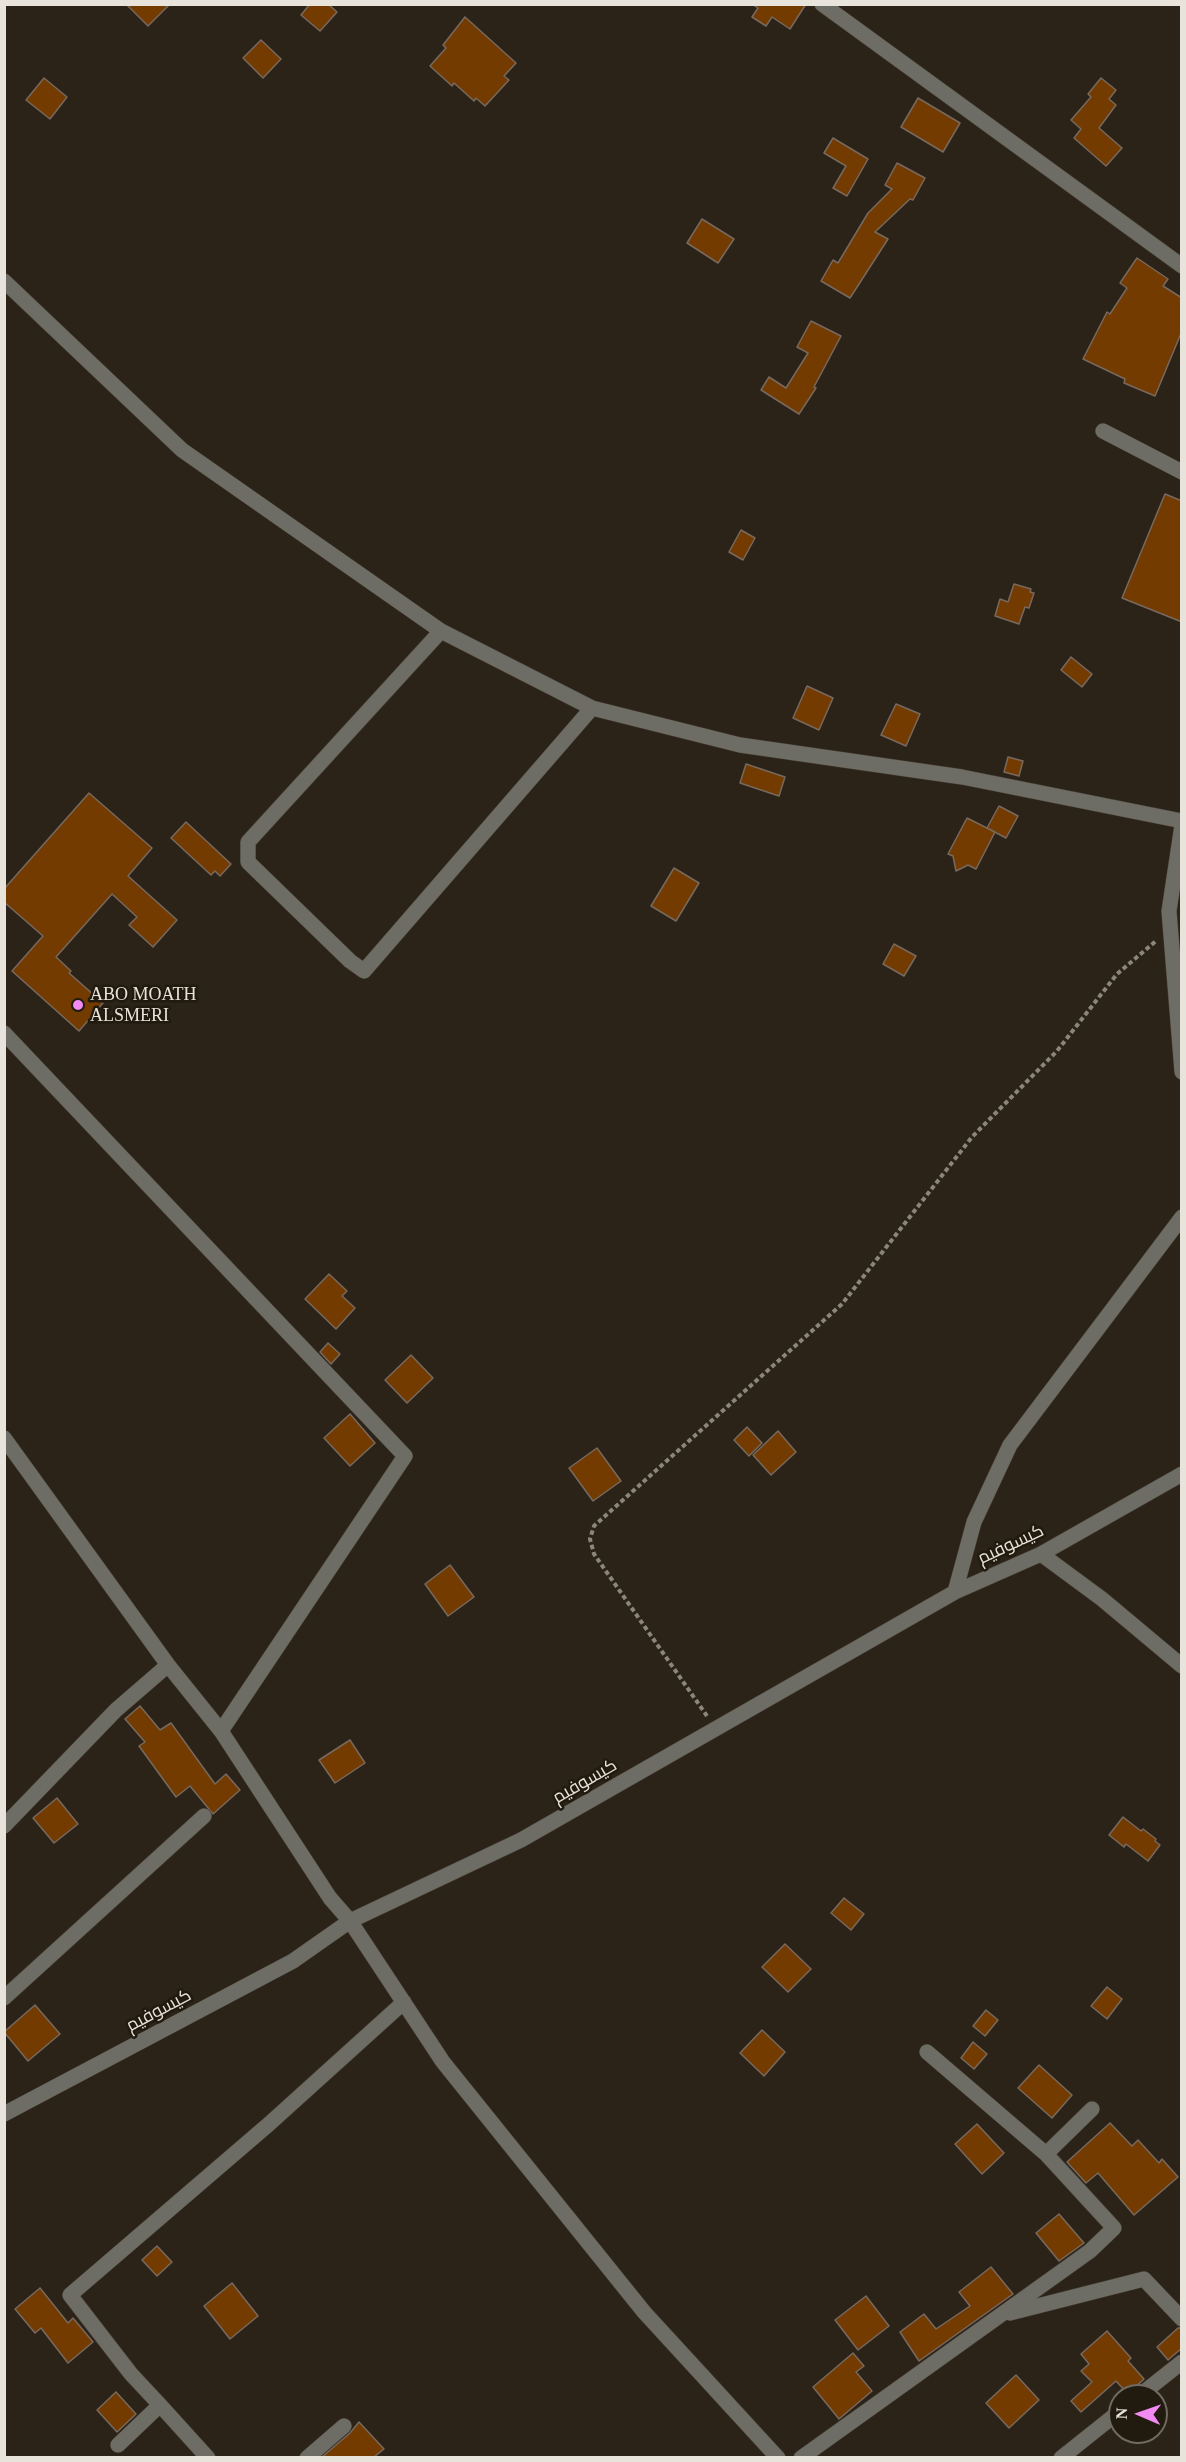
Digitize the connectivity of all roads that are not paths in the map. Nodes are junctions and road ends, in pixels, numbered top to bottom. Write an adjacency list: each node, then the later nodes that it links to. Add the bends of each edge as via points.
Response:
1 (822, 4): 2 (street)
2 (1182, 266)
3 (4, 281): 6 (street, via 182,450)
4 (1103, 431): 5 (street)
5 (1182, 472)
6 (441, 631): 7 (street); 7 (street, via 248,842 248,862 364,971)
7 (592, 708): 8 (street, via 740,745 962,777)
8 (1182, 823): 10 (street, via 1169,911)
9 (4, 1033): 18 (street, via 405,1456)
10 (1182, 1072)
11 (1182, 1217): 15 (street, via 1010,1445 974,1522)
12 (4, 1438): 16 (street)
13 (1182, 1474): 14 (street, كيسوفيم)
14 (1041, 1554): 15 (street, كيسوفيم); 17 (street)
15 (955, 1592): 21 (street, كيسوفيم, via 521,1840)
16 (168, 1665): 18 (street); 20 (street, via 116,1710)
17 (1182, 1665)
18 (221, 1731): 21 (street, via 330,1898)
19 (204, 1816): 22 (street)
20 (4, 1826)
21 (350, 1921): 23 (street); 26 (street, كيسوفيم, via 293,1961)
22 (4, 1998)
23 (404, 2002): 32 (street, via 70,2295); 38 (street, via 443,2062 644,2312)
24 (927, 2052): 27 (street)
25 (1092, 2109): 27 (street)
26 (4, 2114)
27 (1046, 2154): 28 (street, via 1114,2228 1090,2251)
28 (1002, 2315): 29 (street, via 1144,2279); 39 (street)
29 (1182, 2319)
30 (1182, 2362): 31 (street)
31 (1154, 2384)
32 (160, 2405): 35 (street); 36 (street)
33 (1108, 2420): 40 (street)
34 (344, 2426): 37 (street)
35 (118, 2445)
36 (208, 2457)
37 (307, 2457)
38 (778, 2457)
39 (801, 2457)
40 (1061, 2457)

